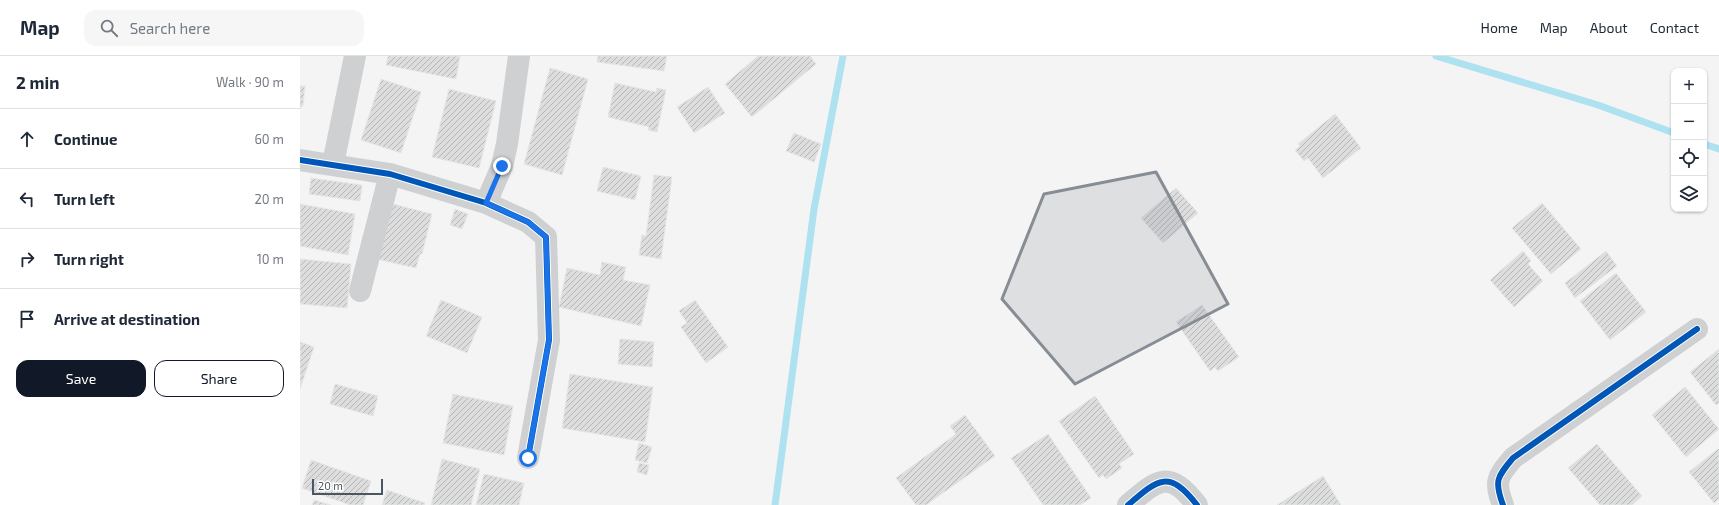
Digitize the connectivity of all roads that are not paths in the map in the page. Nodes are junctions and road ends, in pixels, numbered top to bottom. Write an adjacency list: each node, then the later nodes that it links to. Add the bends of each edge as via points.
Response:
1 (354, 56): 4 (street)
2 (519, 56): 6 (street, via 507,144 502,166)
3 (300, 160): 4 (street)
4 (333, 164): 5 (street)
5 (390, 174): 6 (street); 7 (street)
6 (486, 203): 9 (street, via 528,222 546,237 549,340)
7 (360, 291)
8 (1697, 329): 12 (street, via 1513,458 1499,474 1498,490)
9 (528, 458)
10 (1128, 505): 11 (street, via 1160,482 1171,482 1186,490)
11 (1197, 505)
12 (1503, 505)

